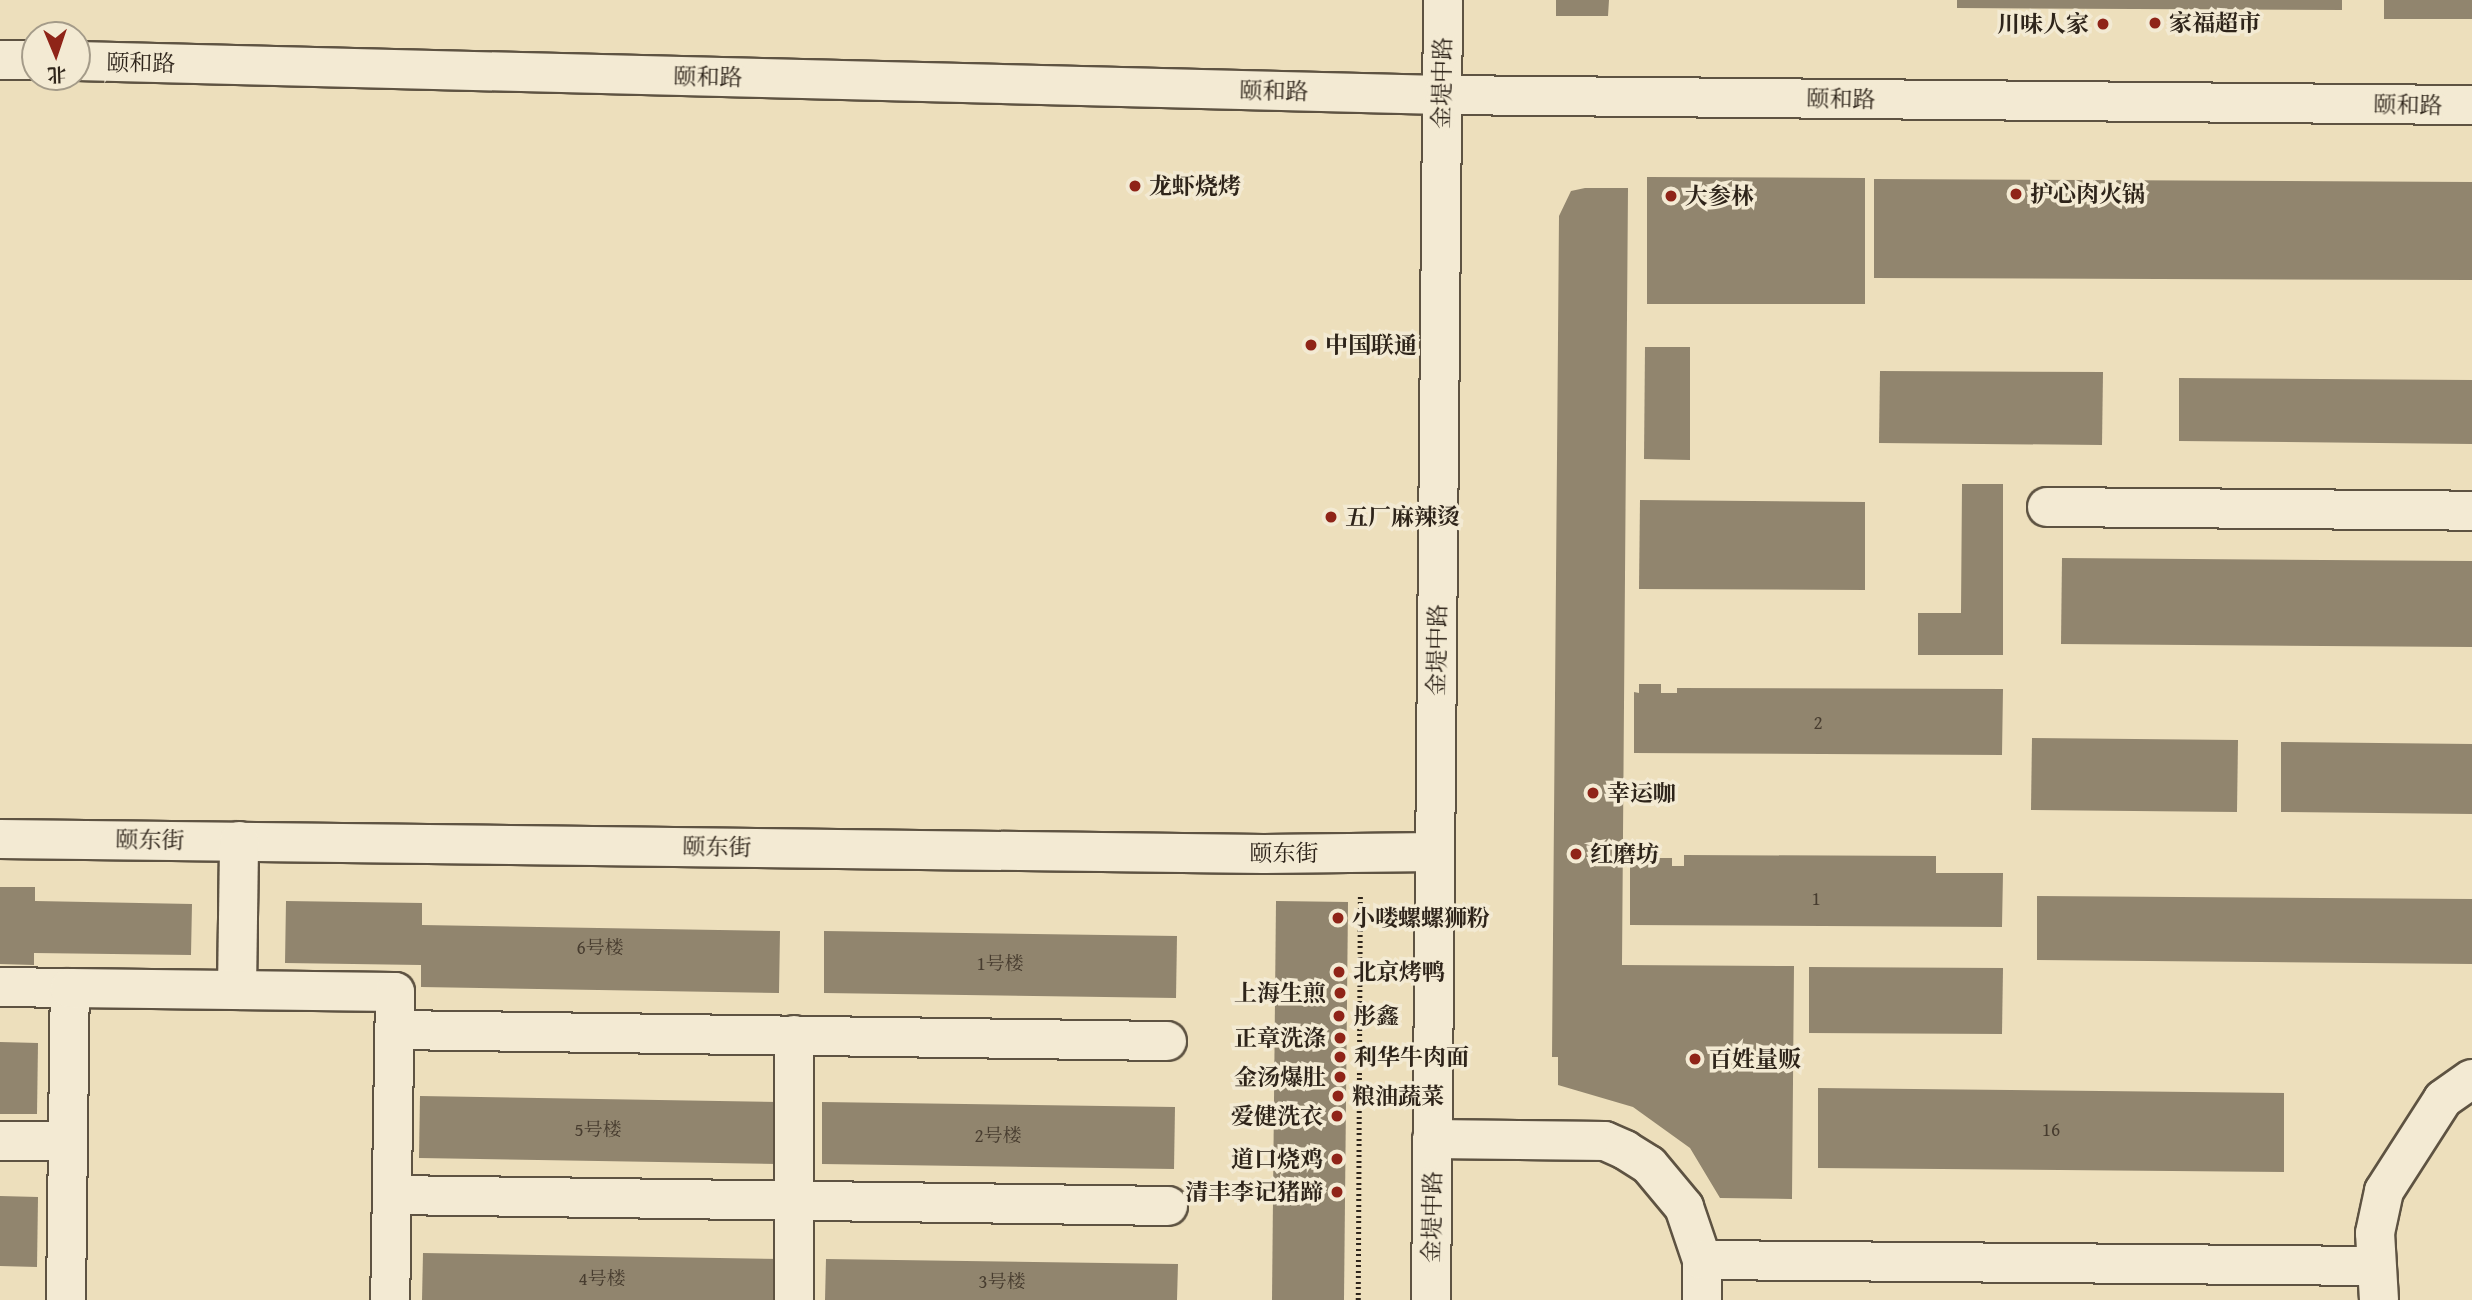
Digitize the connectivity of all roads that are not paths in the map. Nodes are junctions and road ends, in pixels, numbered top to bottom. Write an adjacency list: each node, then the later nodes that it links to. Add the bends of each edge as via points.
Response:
1 (1443, 0): 5 (street, 金堤中路)
2 (0, 60): 3 (street)
3 (21, 60)
4 (91, 61): 5 (street, 颐和路)
5 (1442, 96): 6 (street, 颐和路); 11 (street, 金堤中路)
6 (2472, 105)
7 (2047, 507): 8 (street)
8 (2472, 511)
9 (0, 839): 10 (street, 颐东街)
10 (239, 841): 11 (street, 颐东街, via 1264,854); 14 (street)
11 (1435, 852): 19 (street, 金堤中路)
12 (0, 987): 13 (street)
13 (71, 988): 14 (street); 21 (street)
14 (237, 990): 15 (street, via 395,992)
15 (395, 1030): 16 (street); 22 (street)
16 (794, 1035): 17 (street); 23 (street)
17 (1167, 1041)
18 (2472, 1079): 26 (street, via 2444,1099 2384,1191 2375,1233)
19 (1432, 1139): 25 (street, via 1605,1141 1648,1165 1676,1196 1696,1233); 30 (street, 金堤中路)
20 (0, 1140): 21 (street)
21 (68, 1141): 27 (street)
22 (392, 1195): 23 (street); 28 (street)
23 (794, 1201): 24 (street); 29 (street)
24 (1168, 1206)
25 (1702, 1260): 26 (street); 31 (street)
26 (2378, 1283)
27 (66, 1300)
28 (390, 1300)
29 (794, 1300)
30 (1431, 1300)
31 (1702, 1300)

